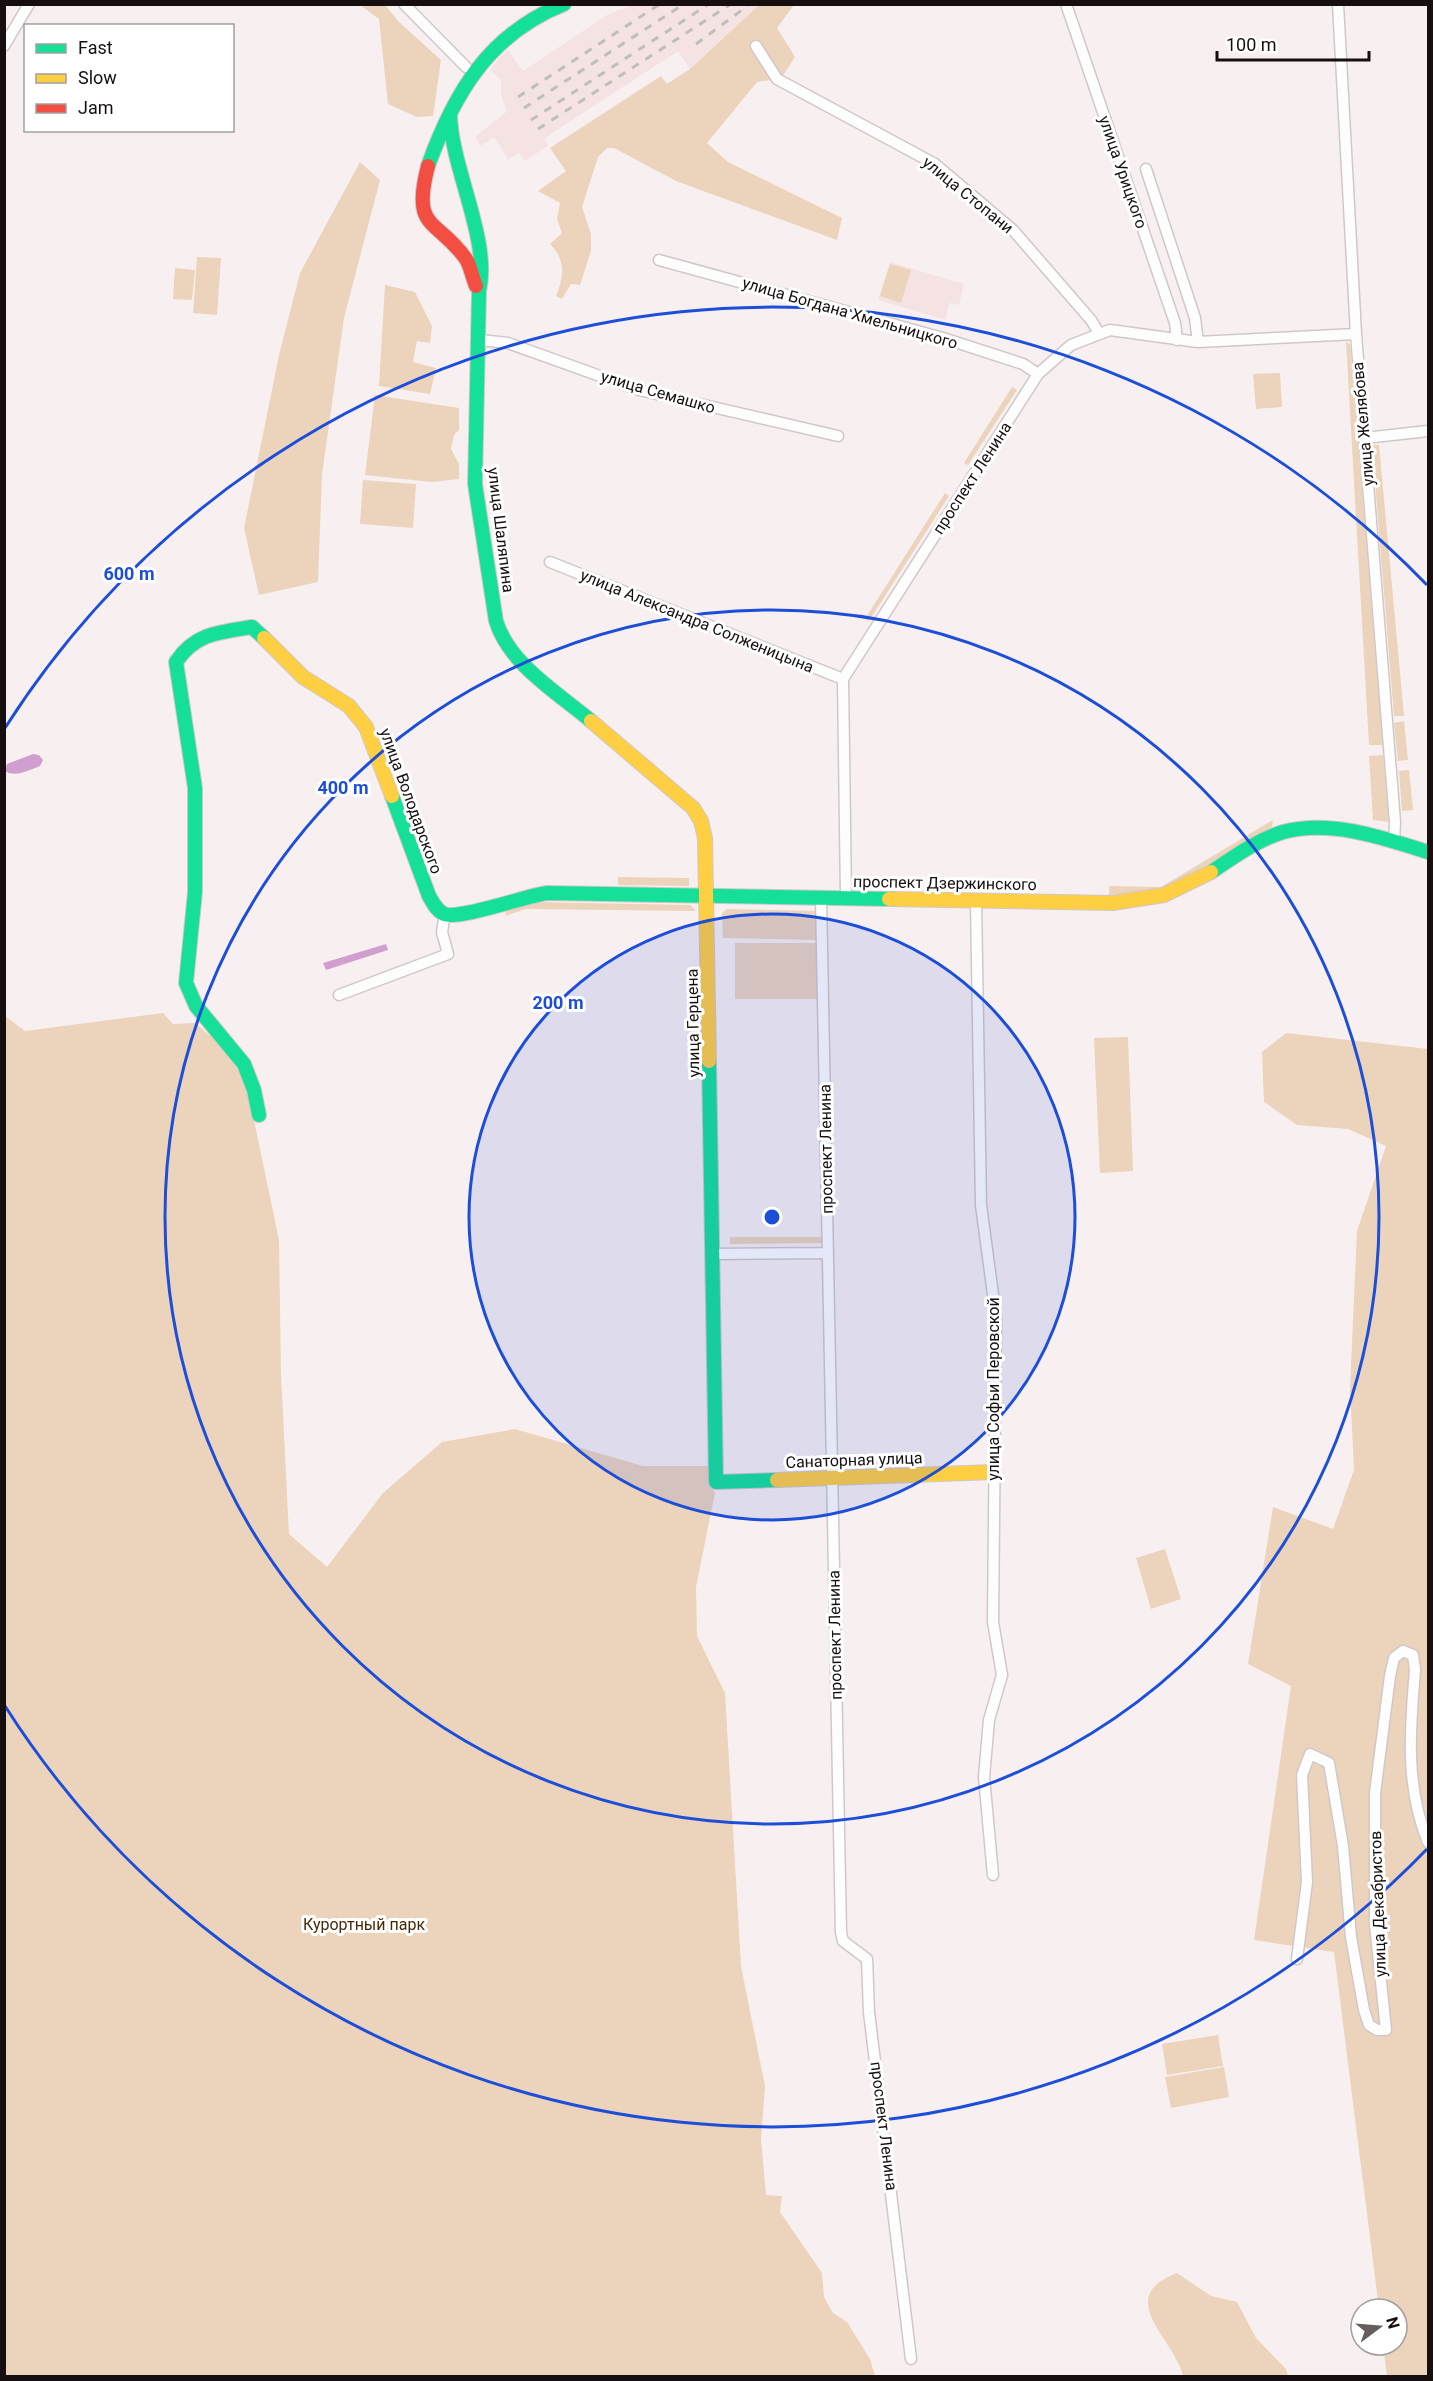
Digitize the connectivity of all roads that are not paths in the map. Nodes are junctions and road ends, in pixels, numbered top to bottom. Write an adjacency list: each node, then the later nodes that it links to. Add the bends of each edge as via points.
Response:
1 (29, 4): 6 (street)
2 (404, 4): 8 (street)
3 (564, 4): 9 (street, via 530,20 502,40 475,72)
4 (1066, 4): 16 (street, улица Урицкого, via 1175,323)
5 (1338, 4): 14 (street, улица Желябова)
6 (4, 46)
7 (756, 46): 13 (street, улица Стопани, via 777,79 935,164 1013,230)
8 (465, 67)
9 (450, 116): 12 (street, улица Шаляпина, via 451,140 477,240 482,278); 12 (street, via 437,138 429,165 423,209 434,230 466,261)
10 (1146, 169): 17 (street, улица Урицкого, via 1196,318)
11 (659, 260): 18 (street, улица Богдана Хмельницкого, via 943,338 1023,364)
12 (479, 291): 15 (street, улица Шаляпина)
13 (1099, 333): 16 (street, проспект Ленина, via 1121,330); 18 (street, проспект Ленина, via 1071,345)
14 (1356, 334): 17 (street, проспект Ленина); 21 (street, улица Желябова)
15 (480, 340): 20 (street, улица Семашко, via 508,343 639,390); 23 (street, улица Шаляпина, via 475,484 496,621)
16 (1177, 340): 17 (street, проспект Ленина)
17 (1198, 342)
18 (1038, 374): 24 (street, проспект Ленина)
19 (1428, 431): 21 (street)
20 (838, 436)
21 (1365, 438): 25 (street, улица Желябова)
22 (550, 562): 24 (street, улица Александра Солженицына)
23 (509, 650): 27 (street, улица Герцена, via 693,808 705,838)
24 (843, 679): 29 (street)
25 (1394, 843): 26 (street, проспект Дзержинского); 30 (street, проспект Дзержинского, via 1330,830 1298,830 1268,838 1195,881 1157,897 1113,903)
26 (1428, 852)
27 (706, 896): 28 (street, проспект Дзержинского); 31 (street, проспект Дзержинского, via 547,893 464,915); 35 (street, улица Герцена)
28 (821, 897): 29 (street, проспект Дзержинского); 34 (street, проспект Ленина)
29 (846, 897): 30 (street, проспект Дзержинского)
30 (976, 901): 36 (street, улица Софьи Перовской, via 981,1205 996,1317)
31 (445, 914): 32 (street, via 442,932 448,954); 33 (street, улица Володарского, via 429,896 366,727 358,715 303,678 252,627 204,635 184,647 176,662 195,788 195,892 186,983 196,1006 244,1064)
32 (339, 995)
33 (259, 1115)
34 (828, 1253): 35 (street); 37 (street, проспект Ленина)
35 (713, 1254): 38 (street, улица Герцена)
36 (994, 1472): 37 (street, Санаторная улица); 40 (street, улица Софьи Перовской, via 993,1623 1002,1675 989,1720 984,1777)
37 (832, 1478): 38 (street, Санаторная улица); 42 (street, проспект Ленина, via 841,1933 843,1941 867,1959 869,2012)
38 (716, 1482)
39 (1428, 1842): 41 (street, улица Декабристов, via 1410,1766 1415,1670 1413,1655 1403,1651 1394,1658 1390,1676 1375,1793 1375,1924 1386,2030 1369,2025 1364,2010 1329,1762 1310,1754 1302,1774 1307,1882)
40 (993, 1875)
41 (1297, 1959)
42 (911, 2359)

